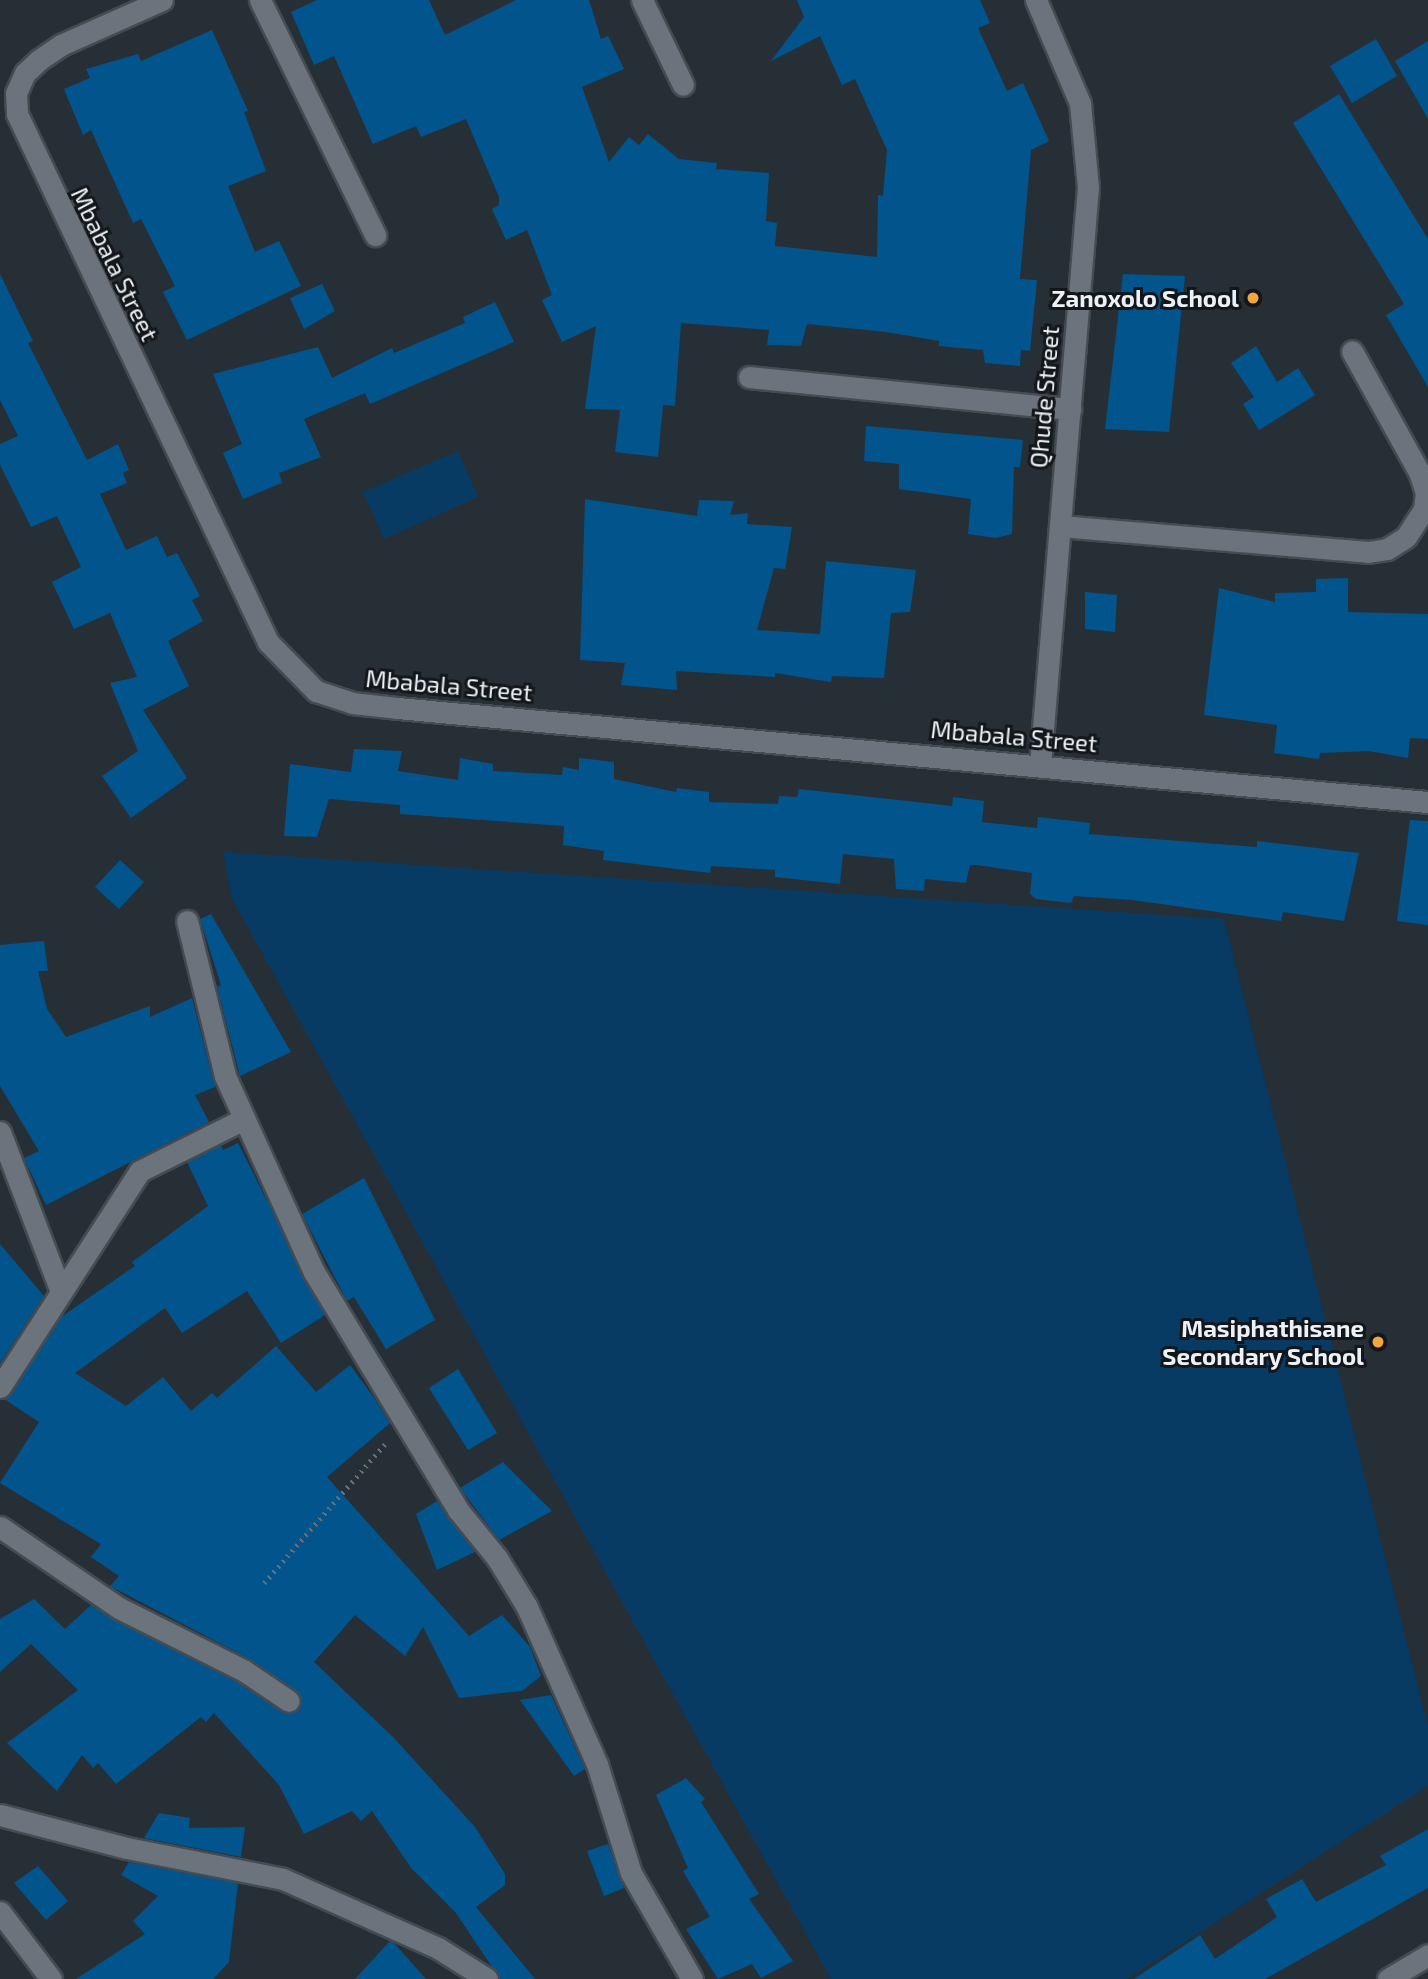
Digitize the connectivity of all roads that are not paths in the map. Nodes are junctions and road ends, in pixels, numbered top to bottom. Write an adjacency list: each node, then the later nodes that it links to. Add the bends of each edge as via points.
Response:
1 (162, 0): 11 (street, Mbabala Street, via 39,60 25,73 16,93 17,114 268,642 299,677 330,698 385,707)
2 (260, 0): 6 (street)
3 (642, 0): 5 (street)
4 (1036, 0): 9 (street, Qhude Street, via 1080,103 1087,149)
5 (683, 85)
6 (375, 236)
7 (1352, 351): 10 (street, via 1426,493 1416,526 1387,549 1367,552)
8 (749, 377): 9 (street)
9 (1070, 409): 10 (street, Qhude Street)
10 (1060, 527): 11 (street, Qhude Street)
11 (1040, 765): 12 (street, Mbabala Street)
12 (1428, 802)
13 (187, 921): 14 (street, via 213,1039)
14 (243, 1120): 16 (street, via 140,1171); 25 (street, via 314,1272 405,1427 527,1607 597,1764 631,1873)
15 (0, 1132): 16 (street)
16 (61, 1292): 17 (street)
17 (0, 1387)
18 (0, 1527): 19 (street, via 119,1608 243,1670)
19 (289, 1701)
20 (0, 1815): 24 (street, via 127,1848 284,1879 438,1948)
21 (0, 1912): 23 (street)
22 (1428, 1955): 26 (street)
23 (51, 1979)
24 (487, 1979)
25 (692, 1979)
26 (1388, 1979)

